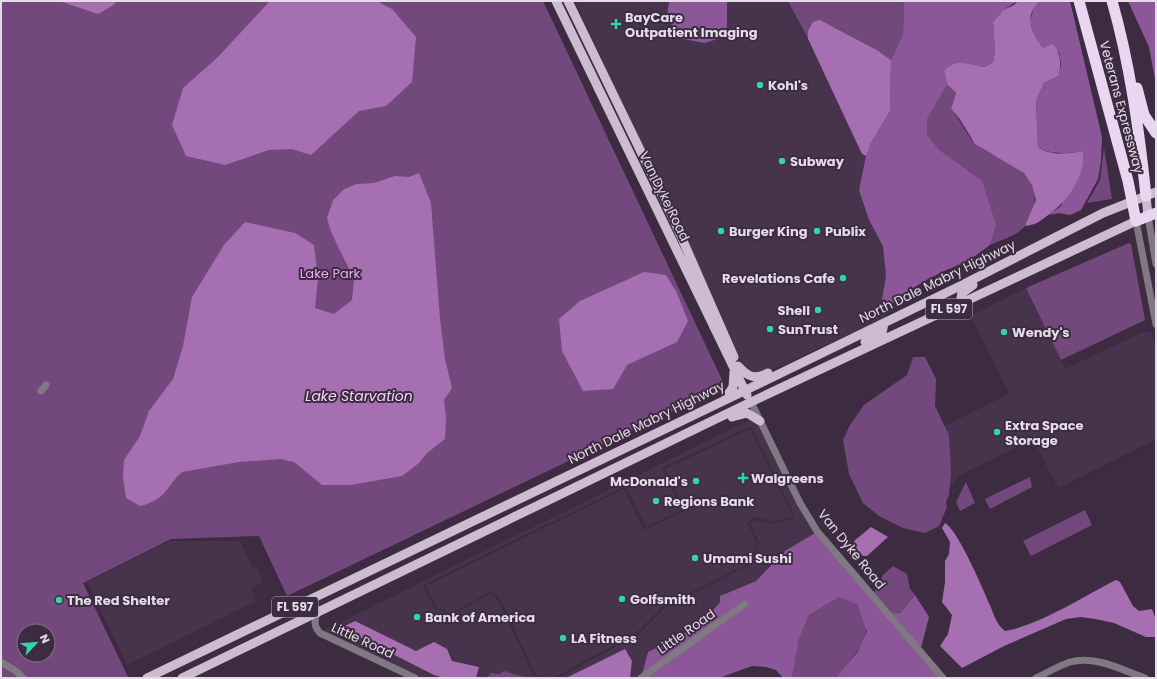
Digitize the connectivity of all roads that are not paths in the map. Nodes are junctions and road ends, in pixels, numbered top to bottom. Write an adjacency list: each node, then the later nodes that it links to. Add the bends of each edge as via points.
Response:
1 (556, 1): 6 (main road, Van Dyke Road)
2 (568, 1): 5 (main road, Van Dyke Road)
3 (1080, 1): 11 (highway, Veterans Expressway)
4 (1112, 1): 7 (highway, Veterans Expressway)
5 (574, 14): 6 (street); 13 (main road, Van Dyke Road)
6 (565, 19): 8 (main road, Van Dyke Road)
7 (1123, 45): 9 (highway, via 1144,115); 10 (highway, Veterans Expressway)
8 (612, 116): 13 (main road, via 665,214); 21 (main road, Van Dyke Road)
9 (1156, 133)
10 (1151, 194): 11 (main road, North Dale Mabry Highway / FL 597); 12 (main road, Veterans Expressway)
11 (1132, 201): 14 (highway, Veterans Expressway); 15 (main road, North Dale Mabry Highway / FL 597)
12 (1152, 215): 14 (highway, FL 597); 16 (street)
13 (673, 218): 21 (main road, Van Dyke Road)
14 (1136, 221): 17 (main road, FL 597); 19 (street)
15 (1055, 238): 17 (main road, via 1047,246 965,289 960,297); 18 (main road, North Dale Mabry Highway / FL 597)
16 (1156, 264)
17 (960, 303): 22 (main road, FL 597)
18 (884, 322): 20 (main road, North Dale Mabry Highway / FL 597); 22 (main road, via 882,333 826,363)
19 (1156, 324)
20 (860, 334): 21 (main road, via 824,346 757,378); 24 (main road, North Dale Mabry Highway / FL 597)
21 (736, 368): 24 (main road, Van Dyke Road); 26 (main road, via 733,387)
22 (818, 371): 27 (main road, FL 597)
23 (46, 385): 25 (street)
24 (745, 390): 26 (main road, North Dale Mabry Highway / FL 597); 27 (main road, Van Dyke Road)
25 (41, 391)
26 (724, 400): 29 (main road, North Dale Mabry Highway / FL 597)
27 (751, 402): 28 (street, Van Dyke Road); 31 (main road, FL 597)
28 (760, 421): 31 (main road, via 747,413 736,414 483,537); 40 (street, Van Dyke Road, via 800,503 817,531)
29 (542, 488): 30 (main road, North Dale Mabry Highway / FL 597); 31 (main road, via 533,498 472,527 464,536)
30 (442, 536): 31 (main road); 36 (main road, North Dale Mabry Highway / FL 597)
31 (467, 540): 33 (main road, FL 597)
32 (745, 604): 39 (street, Little Road)
33 (317, 614): 37 (main road, FL 597); 38 (street, Little Road, via 315,628 320,633)
34 (1, 662): 35 (street)
35 (23, 678)
36 (148, 678)
37 (182, 678)
38 (415, 678)
39 (642, 678)
40 (943, 678)
41 (1036, 678): 42 (street, via 1066,664 1085,660 1100,662)
42 (1145, 678)

